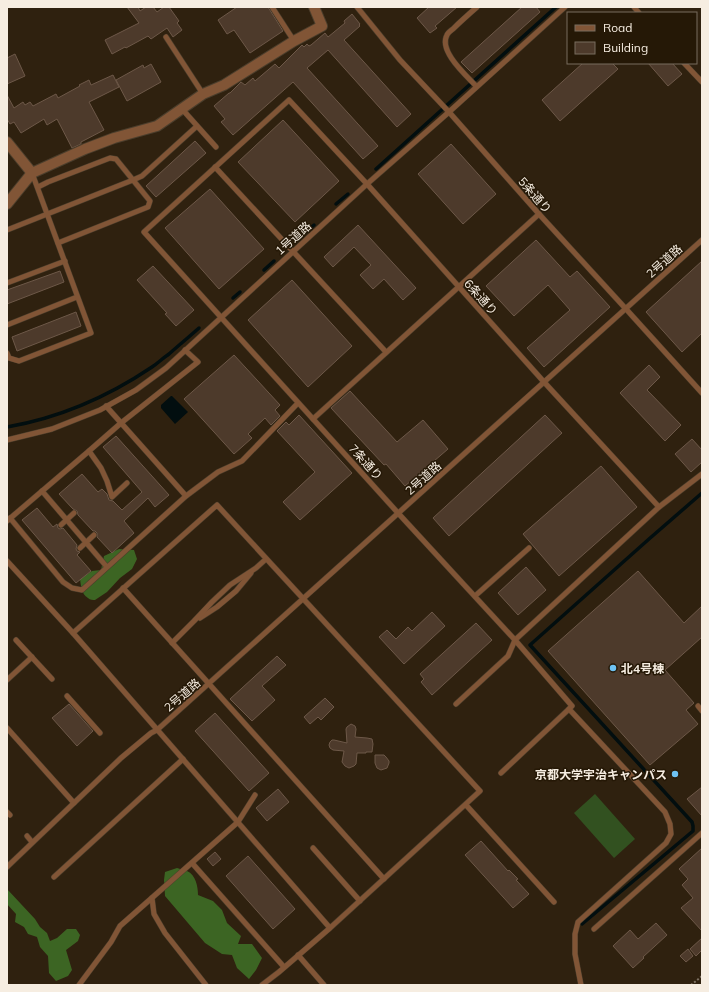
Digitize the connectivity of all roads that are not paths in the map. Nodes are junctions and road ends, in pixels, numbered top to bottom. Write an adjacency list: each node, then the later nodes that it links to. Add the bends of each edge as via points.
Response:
1 (272, 7): 7 (lane)
2 (314, 7): 7 (street, via 322,26)
3 (356, 7): 13 (lane, 5条通り, via 400,60)
4 (477, 7): 10 (lane, via 447,34 445,42 455,63)
5 (565, 7): 10 (lane, 1号道路)
6 (166, 37): 11 (lane)
7 (294, 41): 11 (street, via 224,85)
8 (685, 64): 9 (lane)
9 (702, 82)
10 (476, 86): 13 (lane, 1号道路)
11 (203, 94): 12 (street)
12 (182, 109): 14 (lane); 18 (street, via 157,126 114,138)
13 (449, 111): 20 (lane, 1号道路); 24 (lane, 5条通り)
14 (197, 126): 16 (lane); 19 (lane, via 142,176)
15 (7, 142): 18 (street)
16 (216, 147)
17 (216, 167): 20 (lane, 6条通り, via 289,100); 28 (lane); 34 (lane, 7条通り, via 144,232)
18 (32, 173): 21 (lane); 22 (street)
19 (133, 180): 21 (lane, via 116,159 110,158); 23 (lane); 27 (lane, via 150,201 148,207)
20 (367, 184): 28 (lane, 1号道路); 31 (lane, 6条通り)
21 (38, 188): 23 (lane)
22 (7, 204)
23 (47, 214): 25 (lane); 27 (lane)
24 (539, 214): 31 (lane); 33 (lane, 5条通り)
25 (7, 230)
26 (702, 240): 33 (lane, 2号道路)
27 (58, 243): 29 (lane)
28 (293, 252): 34 (lane, 1号道路); 37 (lane)
29 (64, 261): 30 (lane); 32 (lane)
30 (7, 283)
31 (458, 286): 37 (lane); 39 (lane, 6条通り)
32 (77, 297): 35 (lane); 38 (lane, via 91,333 19,361 9,358)
33 (626, 309): 39 (lane, 2号道路); 40 (lane, 5条通り)
34 (221, 317): 36 (lane, 1号道路); 41 (lane, 7条通り)
35 (7, 324)
36 (185, 350): 42 (lane, 1号道路, via 136,390); 44 (lane, via 198,362)
37 (386, 352): 43 (lane)
38 (7, 353)
39 (544, 382): 51 (lane, 6条通り); 53 (lane, 2号道路)
40 (702, 393)
41 (298, 402): 43 (lane, 7条通り); 50 (lane, via 242,461 218,472)
42 (106, 406): 44 (lane); 45 (lane, 1号道路, via 52,429)
43 (313, 419): 53 (lane, 7条通り)
44 (121, 423): 46 (lane); 50 (lane)
45 (7, 440)
46 (89, 451): 48 (lane, via 101,468 112,497); 49 (lane)
47 (702, 474): 51 (lane)
48 (127, 483)
49 (42, 491): 54 (lane); 55 (lane)
50 (186, 496): 63 (lane)
51 (659, 507): 71 (lane)
52 (74, 513): 55 (lane)
53 (398, 513): 66 (lane, 7条通り); 67 (lane, 2号道路)
54 (8, 519): 63 (lane, via 63,582 72,588 82,590)
55 (67, 519): 56 (lane); 58 (lane)
56 (61, 525)
57 (94, 535): 58 (lane)
58 (86, 542): 59 (lane); 63 (lane)
59 (80, 548)
60 (529, 548): 66 (lane)
61 (266, 559): 64 (lane); 65 (lane, via 217,505); 67 (lane)
62 (7, 561): 69 (lane)
63 (107, 567)
64 (256, 568): 68 (lane, via 230,586); 68 (lane, via 236,592)
65 (123, 588): 69 (lane); 72 (lane)
66 (475, 596): 71 (lane, 7条通り)
67 (304, 599): 76 (lane, 2号道路); 89 (lane, via 480,791)
68 (194, 621): 72 (lane)
69 (73, 632): 83 (lane)
70 (16, 640): 73 (lane)
71 (515, 640): 78 (lane, via 508,656); 80 (lane, 7条通り)
72 (172, 643): 76 (lane)
73 (32, 657): 74 (lane); 75 (lane)
74 (52, 679)
75 (7, 680)
76 (209, 685): 83 (lane, 2号道路); 98 (lane)
77 (67, 696): 84 (lane)
78 (456, 704)
79 (698, 706): 81 (lane)
80 (571, 707): 86 (lane); 110 (lane, 7条通り, via 665,812 671,834 653,856 578,922 575,954)
81 (702, 711)
82 (7, 728): 88 (lane)
83 (157, 730): 85 (lane); 88 (lane, 2号道路, via 121,758)
84 (100, 733)
85 (183, 759): 90 (lane); 97 (lane)
86 (501, 773)
87 (255, 795): 90 (lane)
88 (74, 802): 93 (lane, 2号道路)
89 (466, 805): 98 (lane); 101 (lane)
90 (238, 822): 95 (lane); 102 (lane)
91 (702, 833): 103 (lane)
92 (27, 836): 93 (lane)
93 (32, 842): 96 (lane, 2号道路)
94 (313, 848): 100 (lane)
95 (192, 863): 99 (lane); 105 (lane)
96 (7, 866)
97 (54, 877)
98 (384, 879): 100 (lane)
99 (152, 898): 106 (lane, via 120,926); 107 (lane, via 154,914 165,933)
100 (360, 901): 102 (lane)
101 (554, 902)
102 (330, 928): 104 (lane)
103 (594, 929)
104 (298, 955): 105 (lane); 109 (lane)
105 (284, 967): 108 (lane)
106 (79, 985)
107 (206, 985)
108 (262, 985)
109 (324, 985)
110 (581, 985)

